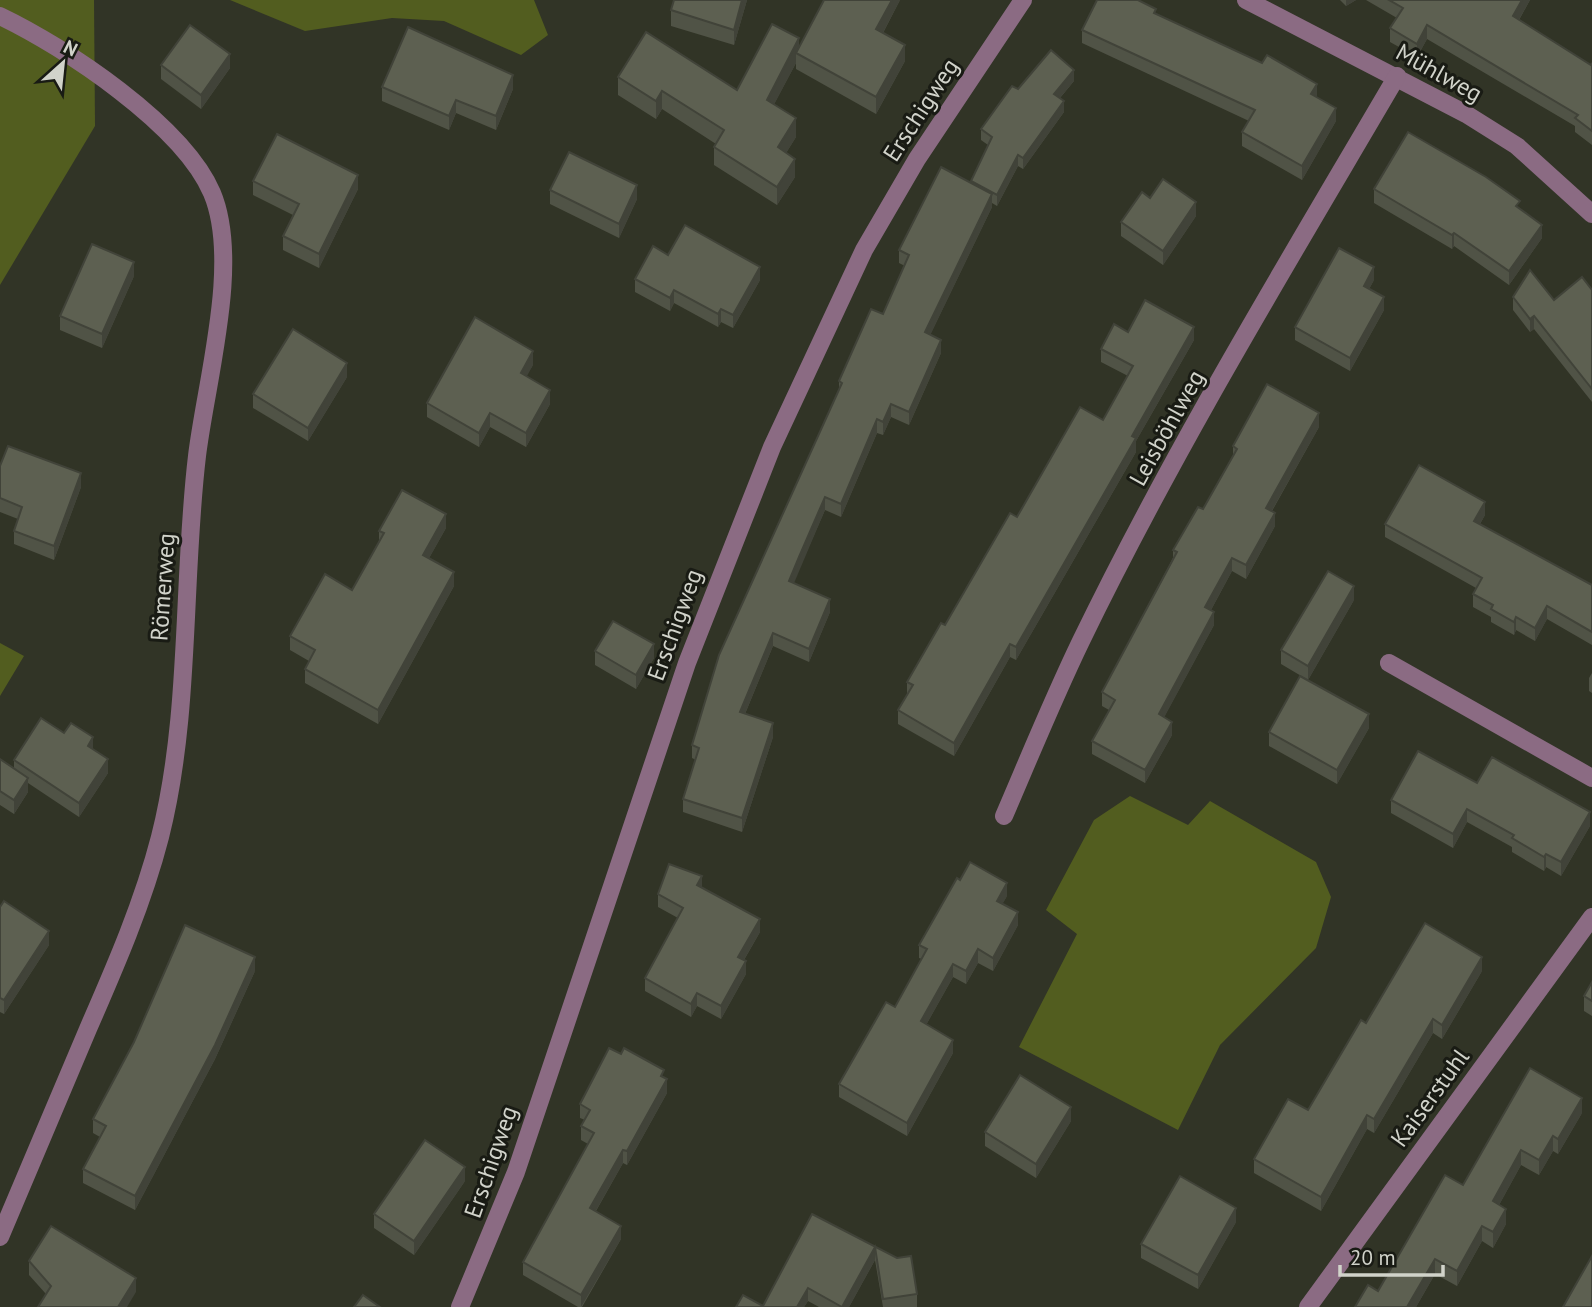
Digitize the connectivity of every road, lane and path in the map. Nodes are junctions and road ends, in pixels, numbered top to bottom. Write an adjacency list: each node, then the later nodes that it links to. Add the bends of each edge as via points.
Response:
1 (1023, 0): 11 (street, Erschigweg, via 917,159 864,250 772,447 687,663 516,1172)
2 (1246, 0): 4 (street, Mühlweg)
3 (0, 16): 10 (street, Römerweg, via 39,34 151,116 211,190 224,228 224,273 197,458 174,748 160,835 114,969)
4 (1397, 76): 5 (street, Mühlweg, via 1517,146); 8 (street, Leisböhlweg, via 1123,559)
5 (1592, 214)
6 (1389, 663): 7 (street)
7 (1592, 778)
8 (1004, 817)
9 (1592, 917): 12 (street, Kaiserstuhl)
10 (0, 1237)
11 (460, 1307)
12 (1308, 1307)

